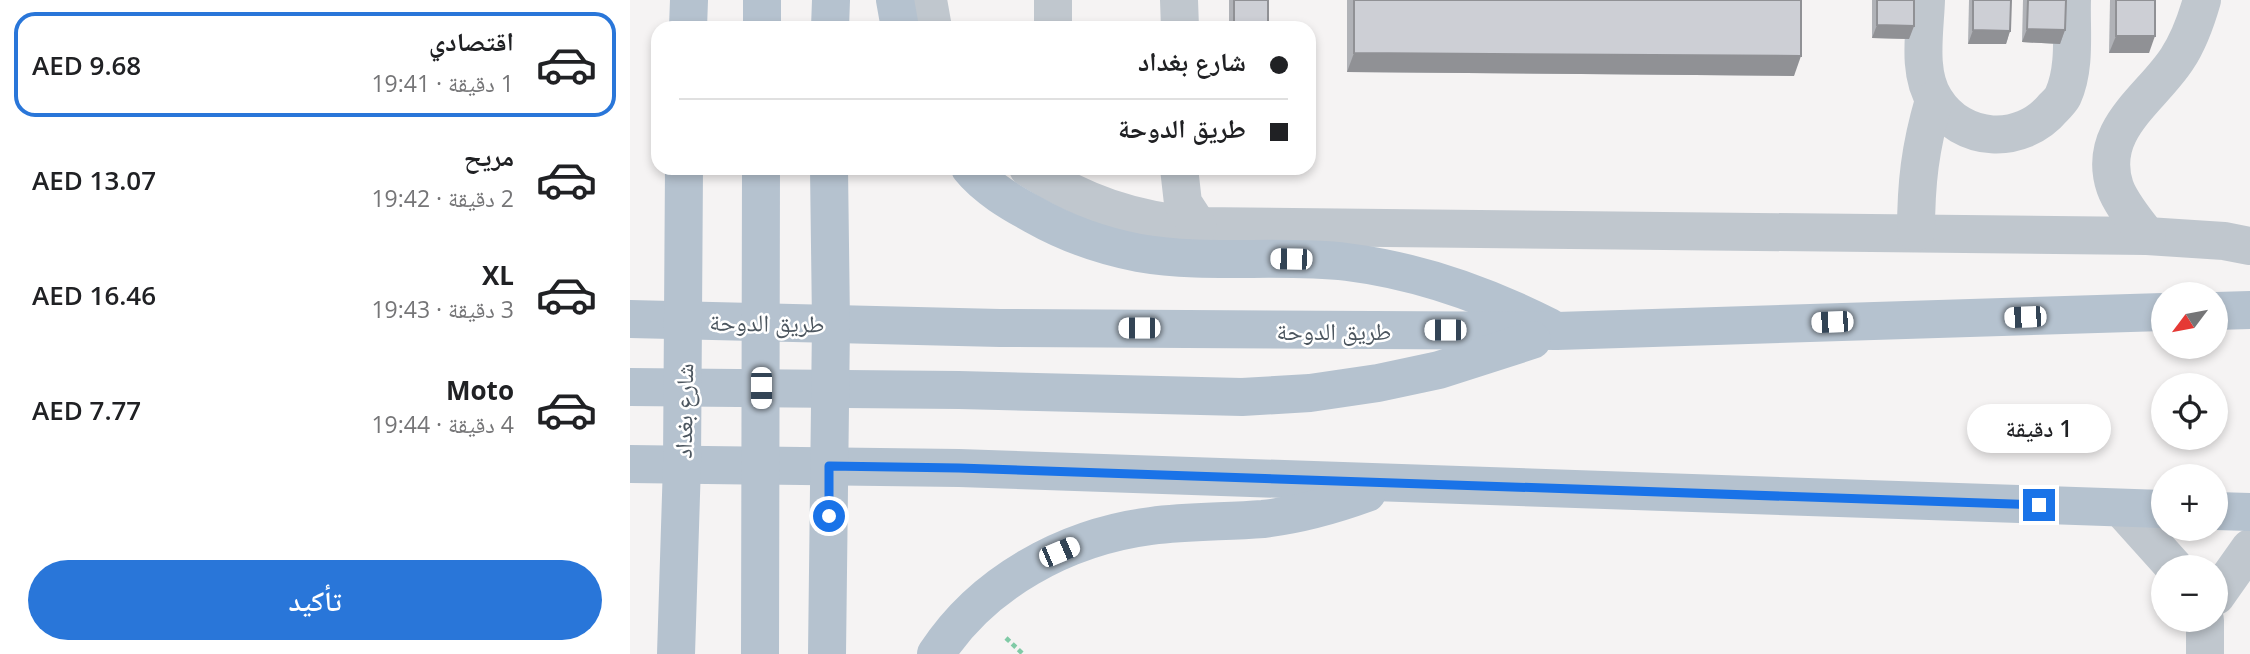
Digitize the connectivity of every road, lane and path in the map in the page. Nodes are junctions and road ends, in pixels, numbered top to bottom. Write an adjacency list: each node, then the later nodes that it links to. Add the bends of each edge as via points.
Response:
1 (689, 0): 11 (main road)
2 (762, 0): 12 (main road)
3 (831, 0): 13 (main road)
4 (895, 0): 14 (main road)
5 (928, 0): 15 (street)
6 (1053, 0): 16 (street)
7 (1179, 0): 17 (street)
8 (1926, 0): 18 (street, via 1926,78)
9 (2072, 0): 18 (street, via 2071,68 2063,97 2042,121 2014,134 1983,135 1955,122)
10 (2202, 0): 27 (street, via 2179,57 2127,116 2113,151 2115,187)
11 (688, 21)
12 (762, 21)
13 (830, 21)
14 (899, 21)
15 (932, 21)
16 (1053, 21)
17 (1180, 21)
18 (1934, 100): 26 (street, via 1918,164)
19 (684, 175): 33 (main road, شارع بغداد)
20 (761, 175): 34 (main road)
21 (829, 175): 35 (main road)
22 (978, 175): 36 (main road, via 1010,202 1094,241 1139,253 1185,258 1346,262 1401,271 1455,285)
23 (1039, 175): 25 (street, via 1102,207 1160,223)
24 (1180, 175): 25 (street, via 1184,203)
25 (1198, 226): 26 (street)
26 (1916, 232): 27 (street)
27 (2147, 236): 28 (street)
28 (2250, 246)
29 (2250, 310): 30 (main road)
30 (2228, 311)
31 (2151, 312): 36 (main road, طريق الدوحة)
32 (630, 319): 33 (main road, طريق الدوحة)
33 (684, 321): 34 (main road, طريق الدوحة); 38 (main road, شارع بغداد)
34 (762, 321): 35 (main road, طريق الدوحة); 39 (main road)
35 (831, 323): 36 (main road, طريق الدوحة); 40 (main road)
36 (1557, 331): 40 (main road, via 1439,370 1310,393 1183,397)
37 (630, 387): 38 (main road)
38 (683, 387): 39 (main road); 42 (main road, شارع بغداد)
39 (761, 388): 40 (main road); 43 (main road)
40 (830, 389): 44 (main road)
41 (630, 464): 42 (main road)
42 (682, 464): 43 (main road); 54 (main road, شارع بغداد)
43 (761, 465): 44 (main road); 55 (main road)
44 (829, 466): 45 (main road); 56 (main road)
45 (1388, 484): 46 (main road); 57 (main road, via 1308,511 1149,526 1076,545 1010,578 973,608)
46 (2121, 508): 47 (main road); 51 (street)
47 (2151, 509)
48 (2228, 511): 49 (main road)
49 (2250, 512)
50 (2250, 548): 52 (street)
51 (2163, 555)
52 (2228, 579)
53 (2205, 632): 58 (street)
54 (676, 654)
55 (760, 654)
56 (827, 654)
57 (936, 654)
58 (2205, 654)

